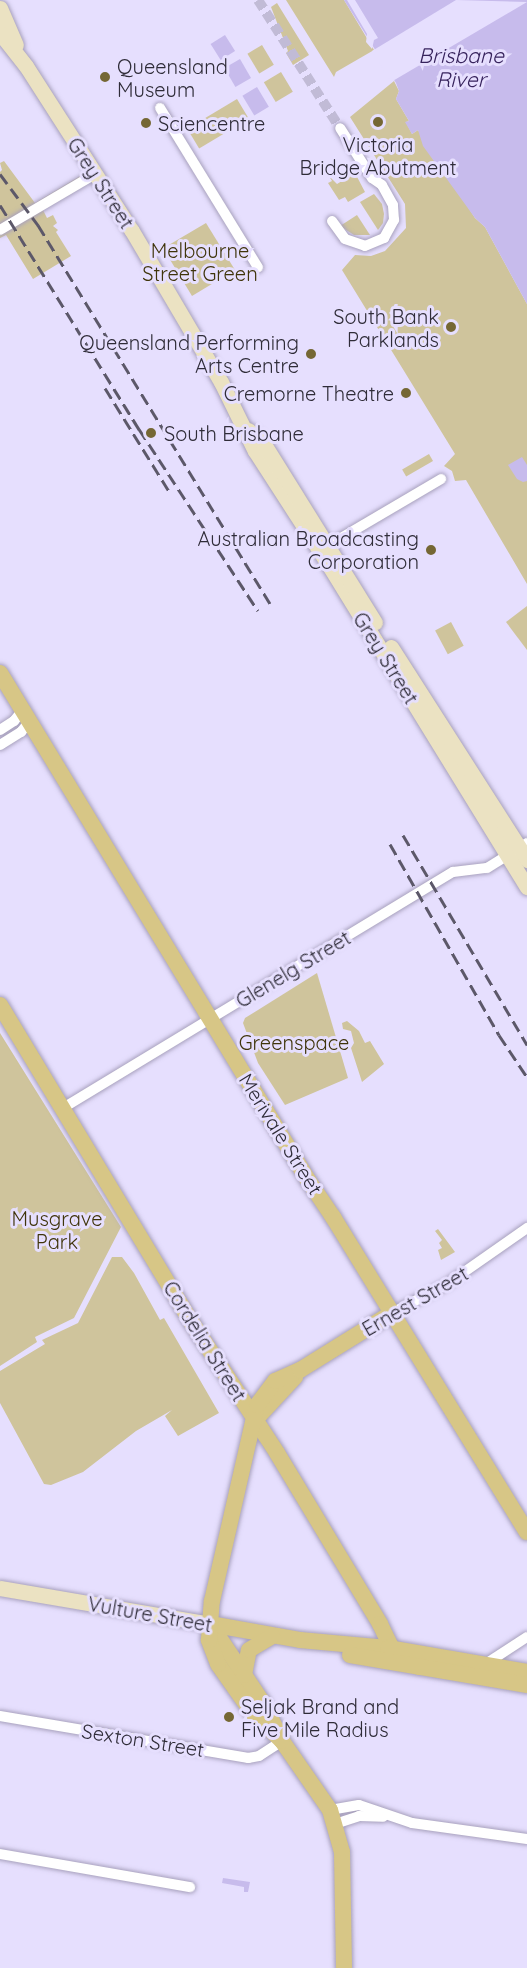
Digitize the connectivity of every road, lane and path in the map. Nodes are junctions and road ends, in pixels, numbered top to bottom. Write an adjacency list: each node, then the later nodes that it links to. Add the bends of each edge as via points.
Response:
1 (0, 8): 3 (street, Grey Street)
2 (0, 33): 3 (street, Grey Street)
3 (25, 64): 6 (street, Grey Street)
4 (160, 108): 9 (street)
5 (343, 125): 7 (street, via 372,178 382,185 393,204 394,217 392,228 382,240 368,246 354,244 341,235)
6 (95, 174): 8 (street); 11 (street, Grey Street, via 212,366 255,451)
7 (332, 221)
8 (0, 230)
9 (258, 267)
10 (441, 479): 11 (street)
11 (324, 549): 16 (street, Grey Street)
12 (0, 673): 13 (main road, Merivale Street)
13 (26, 717): 14 (street); 15 (street, via 21,732); 19 (main road, Merivale Street)
14 (0, 730)
15 (0, 745)
16 (520, 852): 17 (street, Grey Street); 19 (street, Glenelg Street, via 487,868 453,872)
17 (527, 887)
18 (0, 1005): 20 (main road, Cordelia Street)
19 (210, 1018): 20 (street, Glenelg Street); 22 (main road, Merivale Street)
20 (63, 1108): 23 (main road, Cordelia Street)
21 (527, 1228): 22 (street, Ernest Street, via 447,1284)
22 (392, 1313): 23 (main road, Ernest Street, via 300,1370); 24 (main road, Merivale Street)
23 (255, 1420): 26 (main road, Cordelia Street); 27 (main road, Ernest Street)
24 (527, 1532)
25 (0, 1588): 27 (street, Vulture Street)
26 (378, 1620): 31 (main road, via 369,1638); 32 (main road, Cordelia Street)
27 (210, 1624): 28 (main road, Vulture Street); 36 (main road); 39 (main road, Ernest Street, via 210,1645 218,1664 255,1716)
28 (272, 1636): 30 (main road, Vulture Street); 36 (main road, via 250,1648)
29 (527, 1637): 33 (street)
30 (300, 1640): 31 (main road, Vulture Street); 34 (main road, Vulture Street, via 336,1652)
31 (357, 1647): 32 (main road, Vulture Street)
32 (392, 1649): 33 (main road, Vulture Street); 34 (main road, Cordelia Street, via 399,1658)
33 (483, 1665): 35 (main road, Vulture Street)
34 (419, 1667): 37 (main road, Vulture Street)
35 (527, 1672)
36 (244, 1675): 39 (main road, via 268,1710)
37 (527, 1685)
38 (0, 1716): 39 (street, Sexton Street, via 248,1758 260,1756)
39 (282, 1741): 40 (main road)
40 (333, 1817): 41 (street, via 357,1805 412,1823); 44 (main road, via 343,1866)
41 (527, 1839)
42 (0, 1854): 43 (street)
43 (190, 1887)
44 (344, 1968)

